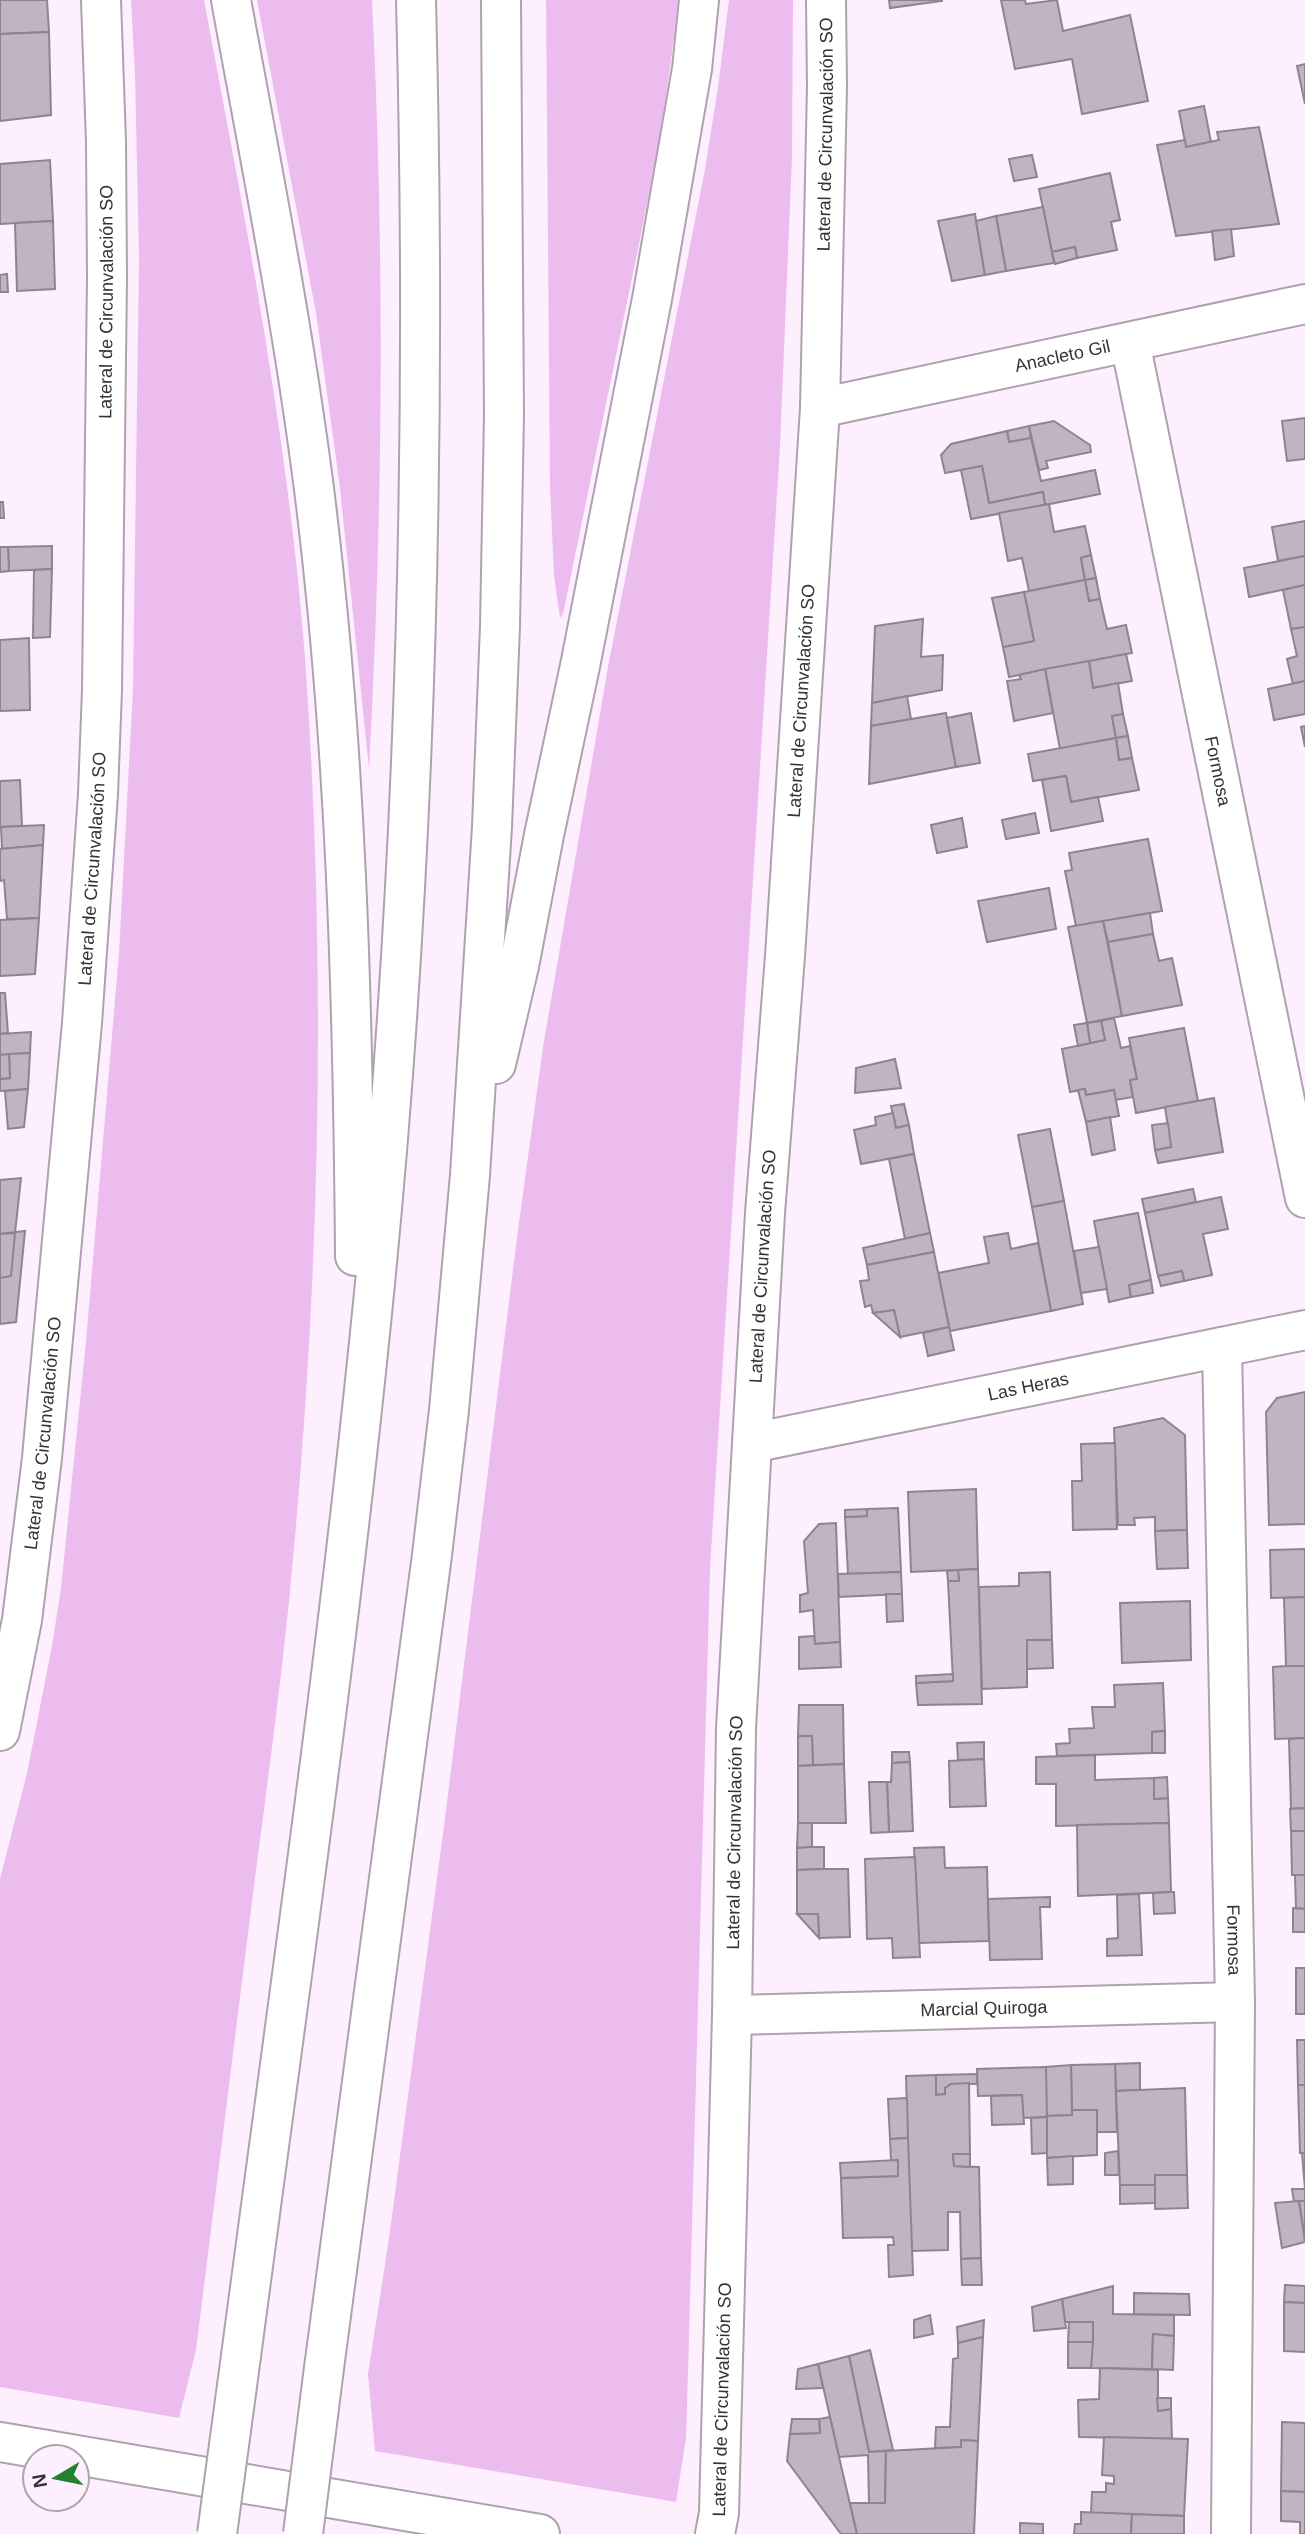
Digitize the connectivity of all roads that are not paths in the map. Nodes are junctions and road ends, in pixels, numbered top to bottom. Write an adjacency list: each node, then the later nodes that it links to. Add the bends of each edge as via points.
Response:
1 (101, 0): 16 (main road, Lateral de Circunvalación SO, via 107,277 98,781 82,1023 42,1458)
2 (231, 0): 14 (main road, via 295,354 330,643 352,987)
3 (416, 0): 14 (main road, via 422,240 412,779 383,1189)
4 (501, 0): 10 (main road, via 504,415 500,612)
5 (699, 0): 10 (main road, via 692,69 649,312 519,966)
6 (826, 0): 9 (main road, Lateral de Circunvalación SO)
7 (1305, 304): 8 (main road, Anacleto Gil)
8 (1130, 342): 9 (main road, Anacleto Gil); 11 (main road, Formosa)
9 (820, 408): 15 (main road, Lateral de Circunvalación SO)
10 (470, 1175): 22 (main road, bridge, via 432,1555)
11 (1305, 1198)
12 (1305, 1330): 13 (main road, Las Heras)
13 (1222, 1347): 15 (main road, Las Heras); 18 (main road, Formosa)
14 (357, 1440): 21 (main road, bridge, via 323,1737)
15 (752, 1443): 19 (main road, Lateral de Circunvalación SO, via 736,1728)
16 (10, 1633): 17 (main road, Lateral de Circunvalación SO)
17 (0, 1731)
18 (1235, 2002): 19 (main road, Marcial Quiroga); 25 (main road, Formosa)
19 (732, 2015): 24 (main road, Lateral de Circunvalación SO)
20 (0, 2442): 23 (main road)
21 (217, 2534)
22 (303, 2534)
23 (540, 2534)
24 (715, 2534)
25 (1231, 2534)

